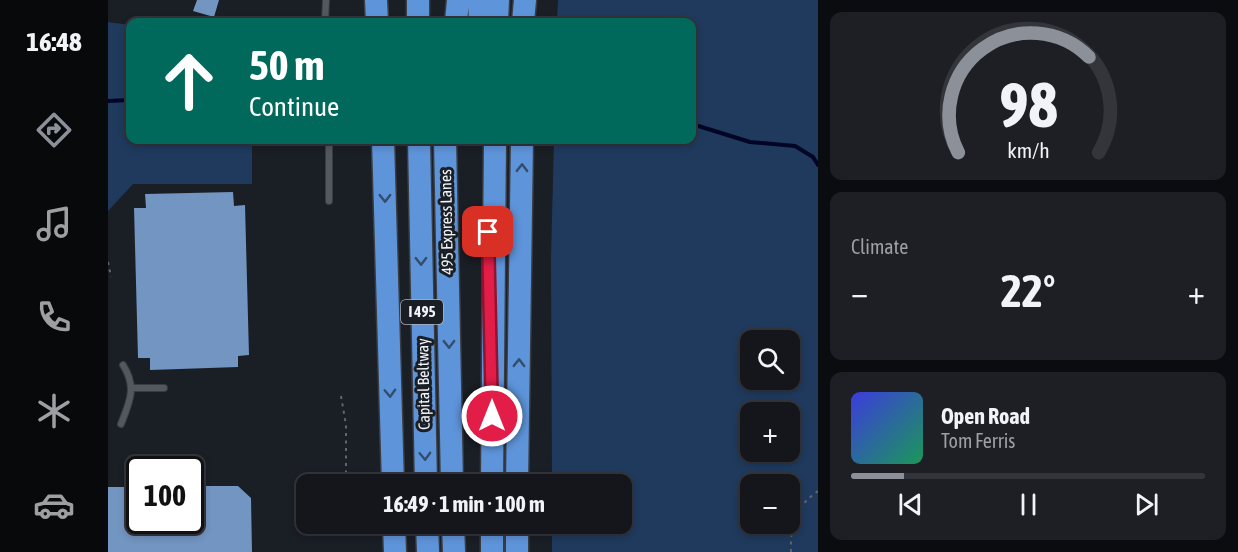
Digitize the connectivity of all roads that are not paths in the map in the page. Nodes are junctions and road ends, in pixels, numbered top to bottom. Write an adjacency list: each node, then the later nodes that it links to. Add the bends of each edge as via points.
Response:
1 (326, 0): 10 (lane)
2 (376, 0): 11 (highway)
3 (383, 0): 12 (highway)
4 (418, 0): 13 (highway)
5 (444, 0): 14 (highway)
6 (458, 0): 15 (highway)
7 (479, 0): 16 (highway)
8 (498, 0): 17 (highway)
9 (524, 0): 18 (highway)
10 (325, 18)
11 (377, 18)
12 (382, 18)
13 (418, 18)
14 (444, 18)
15 (456, 18)
16 (480, 18)
17 (497, 18)
18 (523, 18)
19 (329, 144): 26 (lane)
20 (383, 144): 32 (highway, one-way to 32)
21 (419, 144): 33 (highway, Capital Beltway / I 495, one-way to 33)
22 (447, 144): 34 (highway, 495 Express Lanes / I 495, one-way to 34)
23 (485, 144): 27 (highway)
24 (495, 144): 27 (highway)
25 (522, 144): 36 (highway, one-way to 25)
26 (329, 201)
27 (492, 324): 35 (highway)
28 (123, 364): 29 (lane)
29 (132, 388): 30 (lane); 31 (lane)
30 (164, 388)
31 (121, 424)
32 (393, 474)
33 (426, 474)
34 (452, 474)
35 (492, 474)
36 (517, 474)
37 (394, 534): 42 (highway)
38 (427, 534): 43 (highway)
39 (453, 534): 44 (highway)
40 (492, 534): 45 (highway)
41 (517, 534): 46 (highway)
42 (395, 552)
43 (428, 552)
44 (454, 552)
45 (492, 552)
46 (517, 552)

